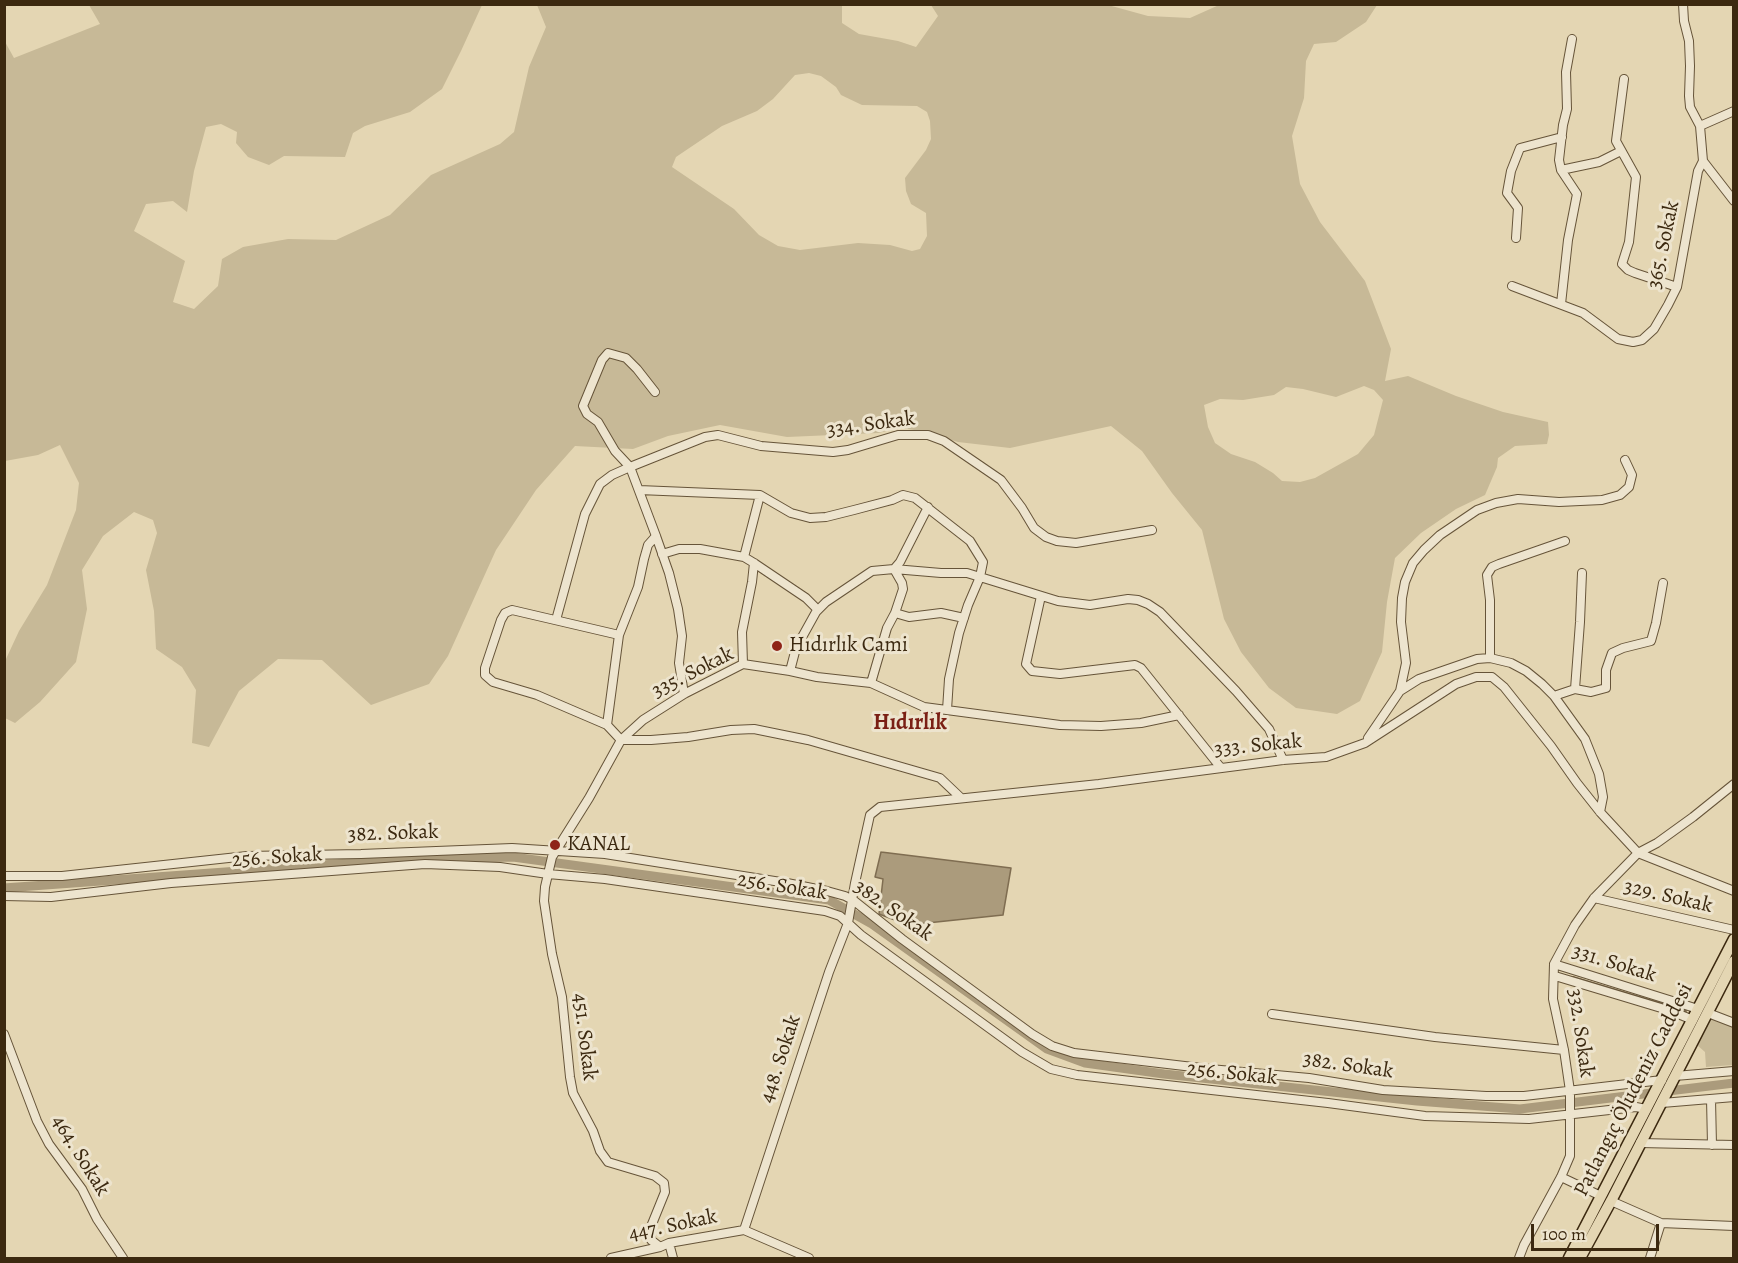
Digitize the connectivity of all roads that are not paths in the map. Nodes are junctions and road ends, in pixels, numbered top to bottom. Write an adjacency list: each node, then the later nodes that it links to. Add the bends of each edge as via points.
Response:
1 (1683, 4): 5 (street, via 1689,41 1690,107)
2 (1572, 39): 6 (street)
3 (1624, 79): 7 (street, via 1616,141)
4 (1734, 111): 5 (street)
5 (1700, 126): 8 (street)
6 (1562, 137): 9 (street); 11 (street, via 1520,148 1507,193 1518,208)
7 (1622, 151): 9 (street, via 1599,162); 13 (street, via 1636,177 1629,242 1622,264 1635,273)
8 (1703, 161): 10 (street); 13 (street, 365. Sokak, via 1696,180)
9 (1561, 170): 14 (street, via 1577,194)
10 (1734, 201)
11 (1516, 238)
12 (1512, 286): 14 (street)
13 (1677, 287): 14 (street, 365. Sokak, via 1653,329 1642,340 1633,342 1618,339 1583,313)
14 (1561, 304)
15 (655, 392): 17 (street, via 626,358 608,353 583,406)
16 (1625, 460): 42 (street, via 1632,475 1629,487 1620,495 1602,500 1518,499 1496,503 1477,510 1424,550 1413,563 1401,598 1406,663)
17 (630, 467): 18 (street); 21 (street, 334. Sokak, via 718,435 761,446 833,452 898,435 928,435 944,441 1001,480 1034,528 1057,542 1076,543); 35 (street, 334. Sokak, via 600,484 594,495 585,514)
18 (639, 490): 19 (street); 22 (street)
19 (760, 495): 20 (street, via 790,513 810,518 903,495); 25 (street)
20 (928, 507): 27 (street); 29 (street, via 970,541 983,562)
21 (1152, 530)
22 (656, 536): 24 (street); 36 (street, via 648,545)
23 (1565, 540): 37 (street, via 1492,567 1487,575)
24 (662, 554): 25 (street, via 700,549); 43 (street, via 678,609)
25 (744, 557): 26 (street)
26 (754, 563): 32 (street); 38 (street, via 742,632)
27 (894, 569): 29 (street); 32 (street, via 872,571); 33 (street, via 903,589)
28 (1582, 573): 41 (street)
29 (980, 577): 31 (street); 34 (street)
30 (1663, 583): 41 (street, via 1651,641 1612,653 1606,670 1606,688 1591,692)
31 (1041, 597): 46 (street, via 1026,664 1032,671 1060,674 1135,665 1142,668); 50 (street, via 1090,605 1138,600 1160,612 1269,729)
32 (818, 610): 39 (street, via 796,648)
33 (895, 613): 34 (street, via 909,617 940,613); 40 (street)
34 (964, 618): 45 (street, via 949,679)
35 (556, 620): 36 (street); 47 (street, via 512,609 505,613 484,668 485,675 493,682 537,695)
36 (620, 635): 47 (street)
37 (1490, 658): 42 (street, via 1419,679); 44 (street, via 1526,671)
38 (743, 664): 39 (street, 335. Sokak); 43 (street, 335. Sokak)
39 (790, 671): 40 (street, 335. Sokak)
40 (871, 683): 45 (street, 335. Sokak, via 924,707)
41 (1575, 689): 44 (street)
42 (1400, 691): 49 (street)
43 (684, 694): 48 (street, 335. Sokak, via 643,720)
44 (1554, 696): 54 (street, via 1585,739 1599,774 1603,797)
45 (947, 710): 46 (street, 335. Sokak, via 1060,725 1101,726)
46 (1179, 715): 51 (street)
47 (607, 725): 48 (street)
48 (621, 740): 53 (street, via 754,729 808,740 940,778); 56 (street, 335. Sokak)
49 (1365, 743): 50 (street, 333. Sokak, via 1326,757); 54 (street, 333. Sokak, via 1456,684 1476,677 1492,677 1504,687)
50 (1283, 760): 51 (street, 333. Sokak)
51 (1221, 768): 53 (street, 333. Sokak)
52 (1731, 788): 55 (street, 332. Sokak)
53 (960, 797): 62 (street, 333. Sokak, via 880,807 870,815)
54 (1600, 812): 55 (street, 333. Sokak)
55 (1638, 853): 59 (street); 61 (street, 332. Sokak)
56 (555, 854): 57 (street, 451. Sokak); 58 (street, 382. Sokak, via 512,848 247,856 62,876); 62 (street, 382. Sokak, via 604,854 765,879 827,891)
57 (548, 870): 60 (street, 256. Sokak, via 425,864 171,883 51,897); 63 (street, 256. Sokak, via 825,911); 91 (street, 451. Sokak, via 544,901 562,997 573,1093 608,1162 656,1176 664,1184 665,1192 650,1230 651,1240)
58 (4, 876)
59 (1734, 891)
60 (4, 896)
61 (1594, 898): 64 (street, 329. Sokak); 67 (street, 332. Sokak)
62 (852, 902): 63 (street, 448. Sokak); 76 (street, 382. Sokak, via 1032,1034 1074,1053 1309,1078 1383,1090 1485,1096)
63 (849, 922): 80 (street, 256. Sokak, via 999,1037 1051,1069 1425,1116 1529,1119); 88 (street, 448. Sokak)
64 (1734, 930)
65 (1734, 939): 70 (main road, Patlangıç Öludeniz Caddesi)
66 (1734, 961): 70 (main road, Patlangıç Öludeniz Caddesi)
67 (1554, 964): 68 (street, 332. Sokak); 70 (street, 331. Sokak)
68 (1554, 976): 70 (street, via 1671,1011); 73 (street, 332. Sokak, via 1553,999)
69 (1272, 1014): 73 (street)
70 (1699, 1014): 71 (street, 331. Sokak); 75 (main road, Patlangıç Öludeniz Caddesi); 75 (main road, Patlangıç Öludeniz Caddesi)
71 (1734, 1023)
72 (4, 1034): 92 (street, 464. Sokak, via 49,1144 82,1189)
73 (1564, 1050): 76 (street, 332. Sokak)
74 (1734, 1071): 75 (street)
75 (1667, 1080): 76 (street, 382. Sokak); 79 (main road, Patlangıç Öludeniz Caddesi)
76 (1570, 1093): 80 (street, 332. Sokak)
77 (1734, 1097): 78 (street, 256. Sokak)
78 (1711, 1099): 79 (street, 256. Sokak); 82 (street)
79 (1656, 1103): 80 (street, 256. Sokak); 81 (main road, Patlangıç Öludeniz Caddesi); 85 (main road, Patlangıç Öludeniz Caddesi)
80 (1570, 1112): 84 (street, 332. Sokak, via 1570,1156)
81 (1640, 1143): 82 (street); 85 (main road, Patlangıç Öludeniz Caddesi)
82 (1712, 1145): 83 (street)
83 (1734, 1145)
84 (1561, 1177): 85 (street); 97 (street, 332. Sokak)
85 (1606, 1198): 86 (street); 98 (main road, Patlangıç Öludeniz Caddesi); 99 (main road, Patlangıç Öludeniz Caddesi)
86 (1661, 1223): 87 (street); 100 (street)
87 (1734, 1226)
88 (744, 1230): 89 (street, 447. Sokak); 90 (street)
89 (669, 1243): 91 (street, 447. Sokak); 94 (street)
90 (783, 1247): 95 (street); 96 (street)
91 (660, 1248): 93 (street, 447. Sokak)
92 (123, 1258)
93 (610, 1258)
94 (673, 1258)
95 (784, 1258)
96 (809, 1258)
97 (1519, 1258)
98 (1569, 1258)
99 (1580, 1258)
100 (1650, 1258)

